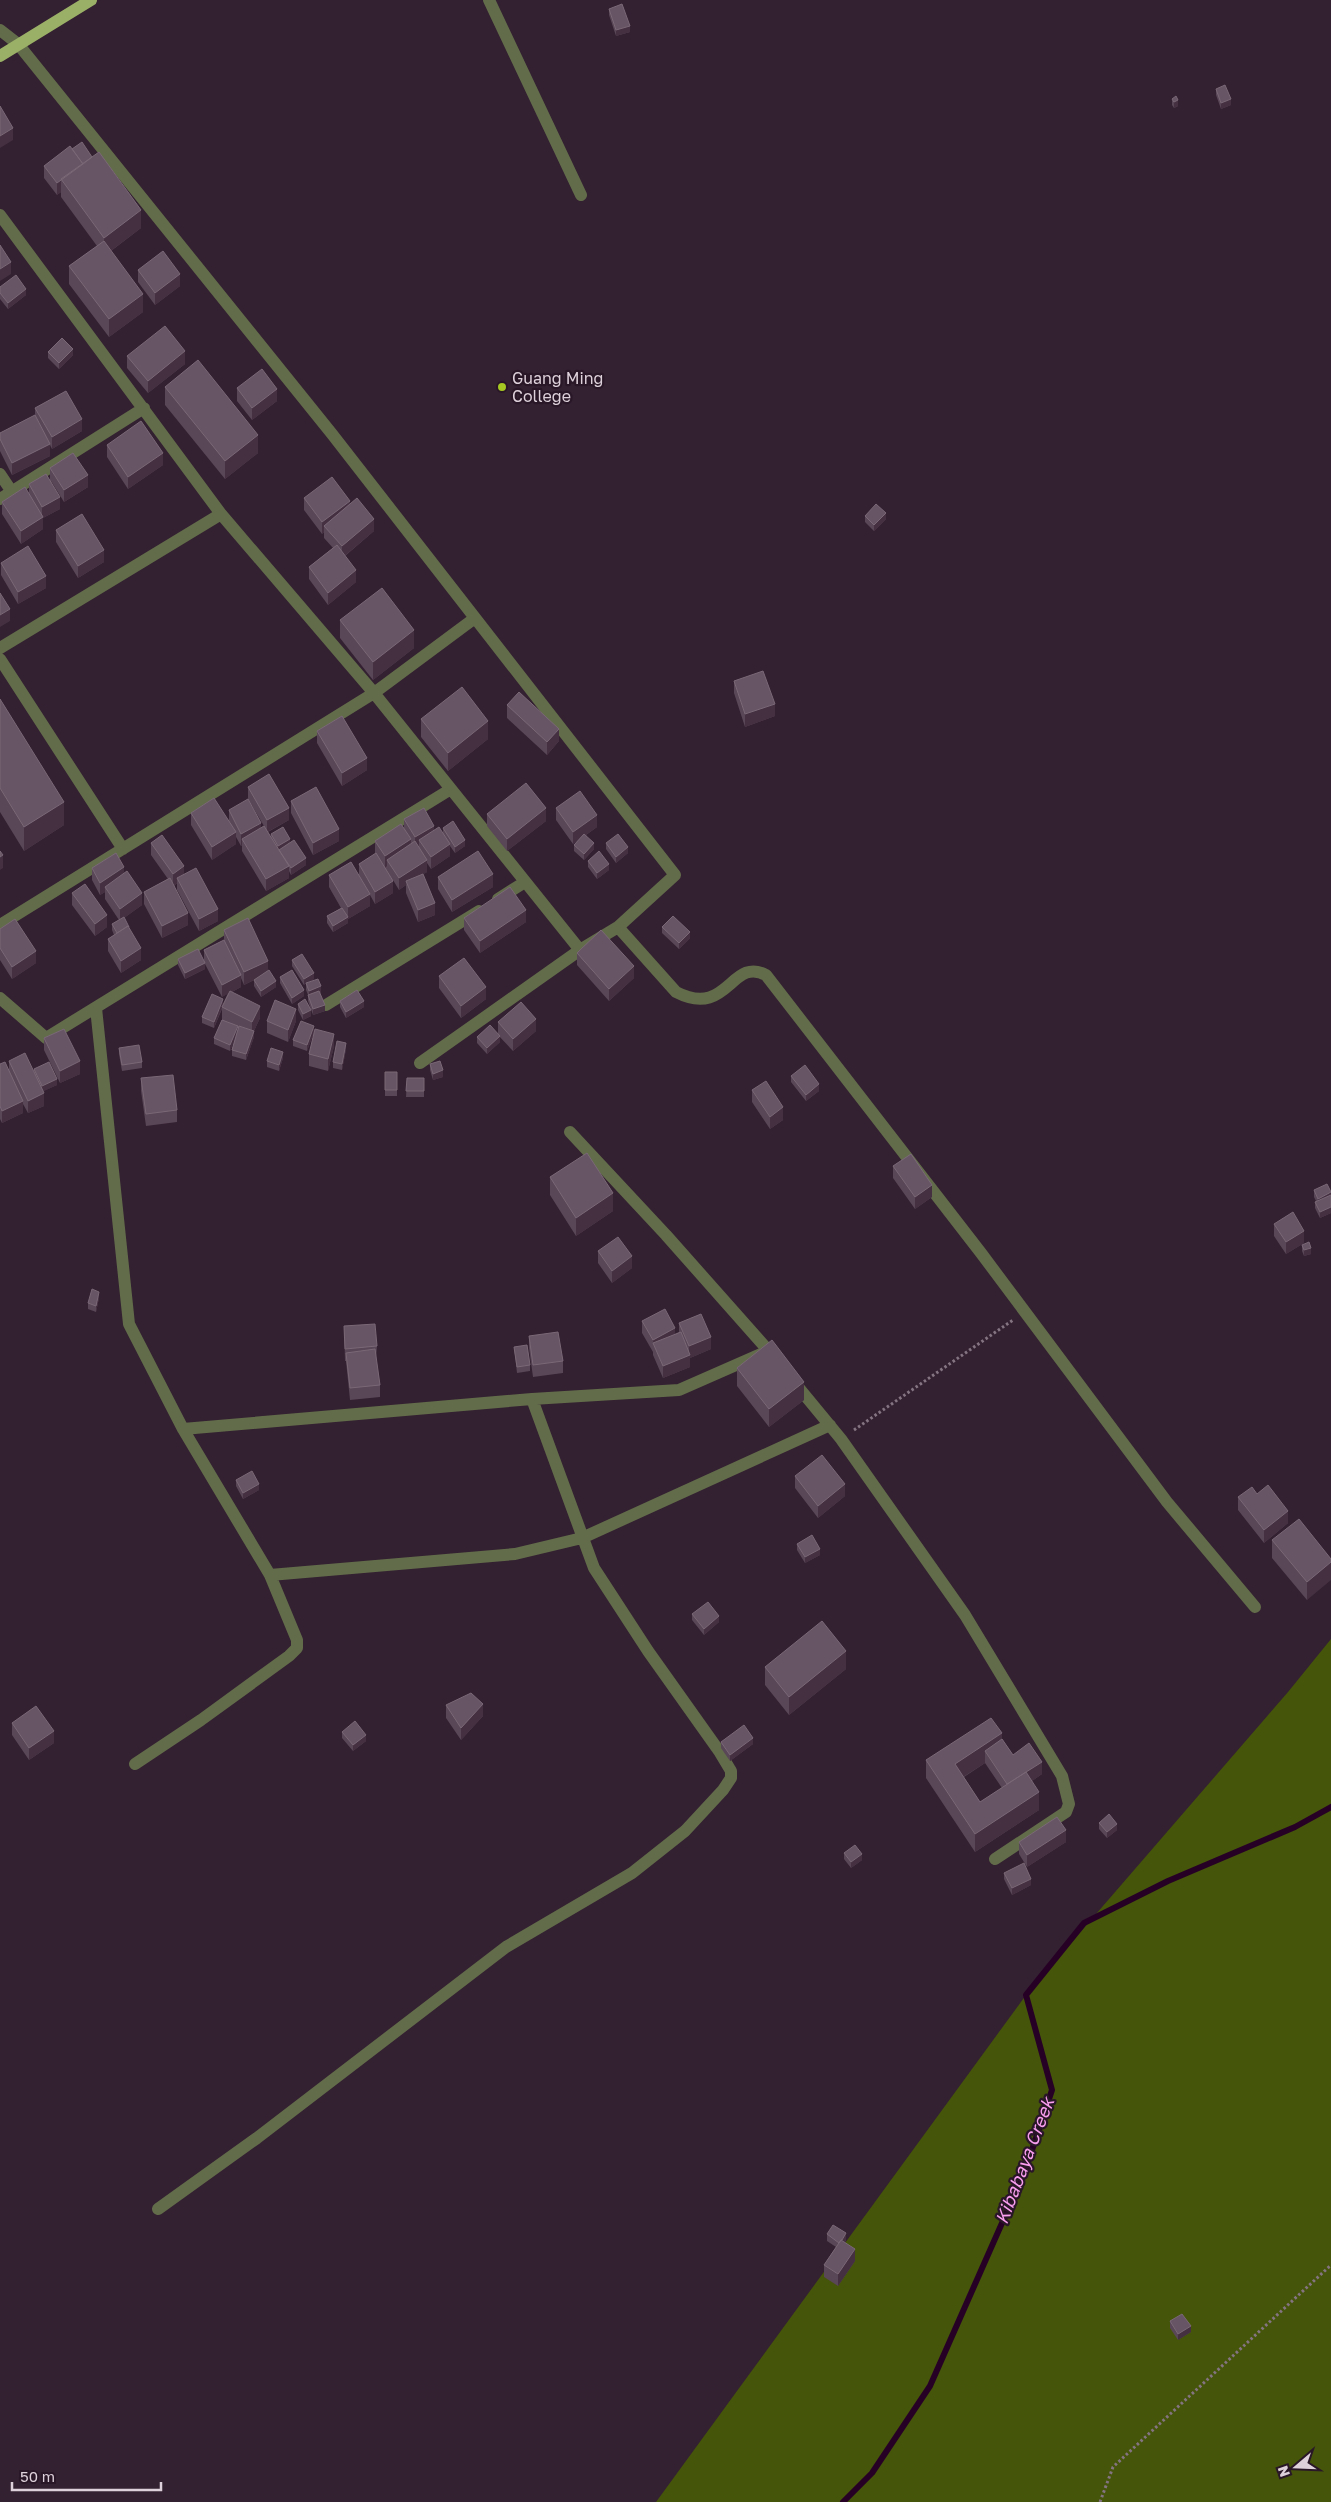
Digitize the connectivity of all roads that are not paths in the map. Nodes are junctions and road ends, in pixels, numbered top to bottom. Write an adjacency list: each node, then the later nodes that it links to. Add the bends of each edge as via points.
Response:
1 (91, 0): 4 (main road)
2 (489, 0): 6 (street)
3 (0, 30): 4 (street)
4 (18, 44): 5 (main road); 13 (street, via 332,434)
5 (0, 56)
6 (581, 195)
7 (0, 215): 8 (street)
8 (144, 408): 10 (street); 12 (street)
9 (0, 474): 10 (street)
10 (12, 492): 11 (street)
11 (0, 499)
12 (221, 514): 14 (street); 16 (street)
13 (475, 618): 16 (street); 21 (street, via 675,875)
14 (0, 648)
15 (0, 659): 18 (street)
16 (374, 693): 17 (street); 18 (street)
17 (452, 789): 19 (street); 25 (street)
18 (123, 849): 20 (street)
19 (525, 882): 22 (street); 24 (street)
20 (0, 925)
21 (618, 927): 22 (street); 34 (street, via 676,992 686,998 701,1000 716,996 742,974 751,971 766,975 981,1253 1167,1502)
22 (580, 950): 26 (street)
23 (0, 998): 25 (street, via 46,1038)
24 (326, 1006)
25 (96, 1008): 31 (street, via 128,1324)
26 (420, 1063)
27 (570, 1132): 28 (street)
28 (769, 1350): 29 (street, via 679,1390); 30 (street)
29 (532, 1399): 31 (street); 32 (street)
30 (830, 1425): 32 (street); 36 (street, via 965,1615 1062,1776 1069,1804 1066,1812)
31 (182, 1429): 33 (street)
32 (582, 1538): 33 (street, via 515,1554); 37 (street, via 594,1568 720,1751 731,1778 685,1831 632,1873 506,1947)
33 (270, 1575): 35 (street, via 297,1640 297,1648 201,1720)
34 (1255, 1607)
35 (135, 1764)
36 (995, 1859)
37 (158, 2210)

